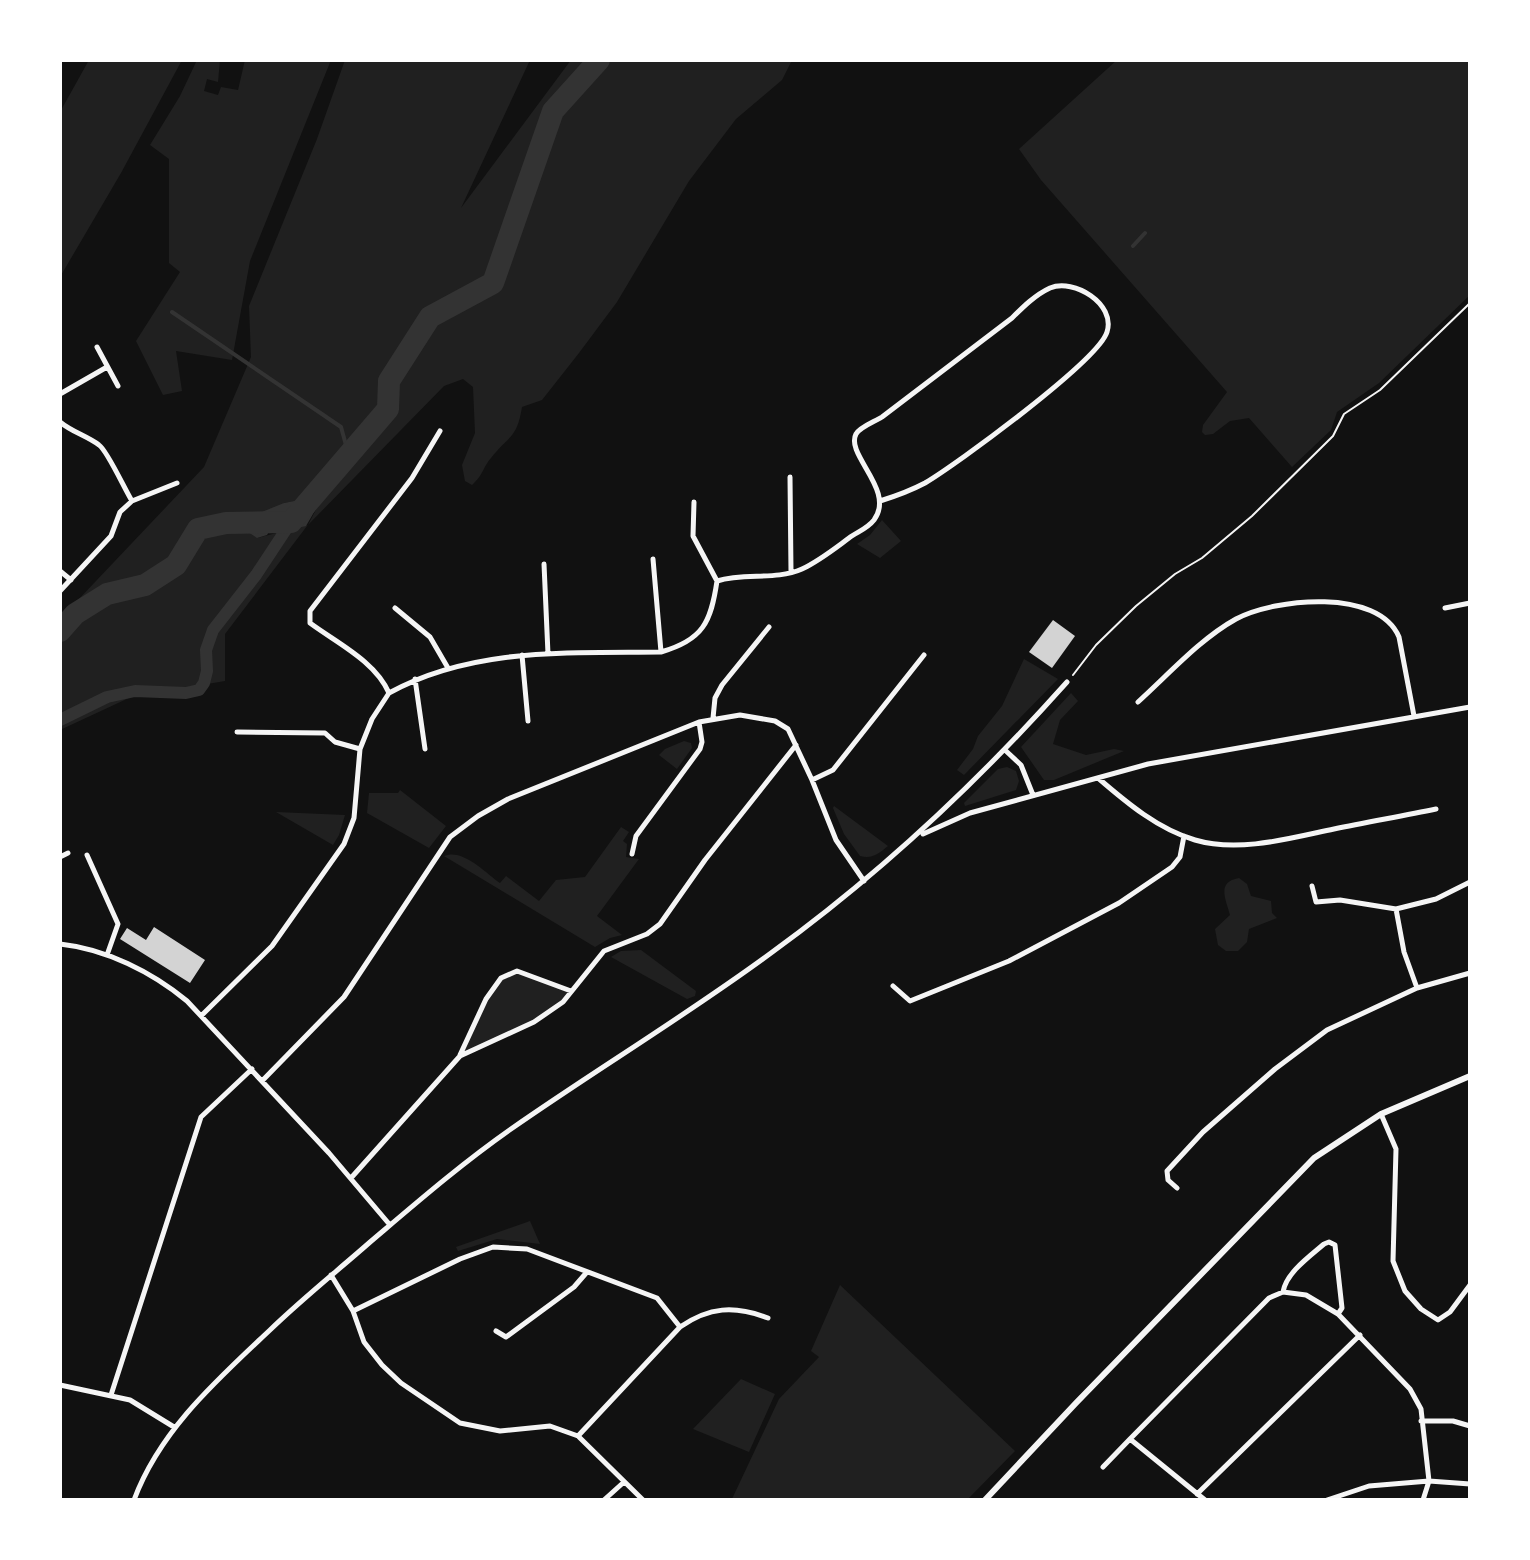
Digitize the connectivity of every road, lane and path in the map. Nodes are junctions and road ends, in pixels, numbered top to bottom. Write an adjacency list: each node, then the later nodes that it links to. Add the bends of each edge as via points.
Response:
1 (1470, 303): 30 (path, via 1380,390 1344,414 1333,436 1252,516 1136,606)
2 (97, 347): 3 (street)
3 (107, 367): 4 (street); 5 (street)
4 (118, 386)
5 (60, 394)
6 (60, 422): 10 (street, via 107,453)
7 (440, 431): 31 (street, via 412,478 310,611 310,623 362,659)
8 (790, 477): 16 (street)
9 (177, 483): 10 (street)
10 (132, 501): 17 (street, via 120,512 111,536)
11 (880, 501): 11 (street, via 855,449 859,431 1051,288 1071,288 1106,311 1109,327 1094,353 939,474); 16 (street, via 867,527)
12 (694, 502): 18 (street, via 693,536)
13 (653, 559): 24 (street)
14 (544, 564): 25 (street)
15 (60, 571): 17 (street)
16 (791, 572): 18 (street)
17 (71, 580): 19 (street)
18 (717, 581): 24 (street, via 712,613 702,631 681,647)
19 (60, 591)
20 (1470, 603): 22 (street)
21 (395, 608): 28 (street, via 430,637)
22 (1445, 608)
23 (769, 627): 35 (street, via 722,685)
24 (661, 652): 25 (street)
25 (548, 654): 26 (street)
26 (522, 655): 28 (street); 36 (street)
27 (924, 655): 44 (street, via 833,770)
28 (448, 668): 29 (street)
29 (415, 679): 31 (street); 41 (street)
30 (1067, 682): 42 (street)
31 (389, 693): 40 (street)
32 (1138, 702): 34 (street, via 1239,618 1285,605 1331,602 1366,609 1394,626)
33 (1470, 707): 34 (street)
34 (1414, 716): 43 (street)
35 (713, 718): 37 (street); 39 (street, via 740,715 775,721 788,729)
36 (528, 721)
37 (699, 722): 50 (street, via 700,749 636,836); 67 (street, via 508,799 450,837 344,997)
38 (237, 732): 40 (street, via 325,733 335,742)
39 (796, 745): 44 (street); 62 (street, via 660,924 604,951)
40 (360, 749): 63 (street, via 354,818 344,844 272,946)
41 (425, 749)
42 (1006, 751): 45 (street, via 1021,765); 48 (street)
43 (1097, 778): 45 (street); 47 (street, via 1133,808)
44 (812, 780): 53 (street, via 836,840)
45 (1033, 795): 48 (street, via 955,818)
46 (1436, 809): 47 (street, via 1279,840 1228,844)
47 (1184, 836): 60 (street, via 1172,867 1070,931 910,1001)
48 (915, 839): 53 (street)
49 (68, 853): 52 (street)
50 (632, 854)
51 (87, 855): 58 (street, via 118,924)
52 (60, 857)
53 (864, 881): 71 (street, via 698,1006 492,1144)
54 (1470, 882): 56 (street, via 1436,899)
55 (1312, 886): 56 (street, via 1316,902 1340,900)
56 (1396, 909): 61 (street)
57 (60, 944): 58 (street)
58 (107, 955): 63 (street, via 166,984)
59 (1470, 973): 61 (street)
60 (893, 986)
61 (1417, 988): 70 (street, via 1327,1030 1275,1069 1167,1171)
62 (571, 991): 64 (street, via 534,1022); 64 (street, via 517,971 501,978)
63 (201, 1016): 65 (street)
64 (460, 1056): 69 (street)
65 (252, 1069): 67 (street); 83 (street, via 201,1117)
66 (1470, 1076): 68 (street)
67 (262, 1081): 69 (street)
68 (1381, 1114): 74 (street, via 1396,1149 1393,1261 1405,1291 1438,1320); 97 (street, via 1314,1158)
69 (351, 1178): 71 (street)
70 (1177, 1188)
71 (390, 1225): 73 (street)
72 (587, 1272): 76 (street, via 527,1249 493,1247); 79 (street, via 657,1298); 80 (street, via 506,1337)
73 (331, 1275): 76 (street); 86 (street, via 225,1371)
74 (1470, 1285)
75 (1283, 1292): 77 (street, via 1306,1295); 77 (street, via 1284,1283 1329,1242 1335,1245 1342,1308); 88 (street, via 1269,1298)
76 (353, 1311): 87 (street, via 364,1342 382,1365 460,1423 500,1431 550,1426)
77 (1338, 1314): 81 (street)
78 (768, 1318): 79 (street, via 725,1308)
79 (680, 1327): 87 (street)
80 (496, 1331)
81 (1360, 1335): 84 (street, via 1410,1389); 93 (street)
82 (60, 1385): 83 (street)
83 (111, 1395): 86 (street, via 145,1407)
84 (1421, 1421): 85 (street); 90 (street)
85 (1470, 1426)
86 (174, 1427): 94 (street)
87 (578, 1436): 91 (street)
88 (1130, 1439): 89 (street); 93 (street)
89 (1103, 1467)
90 (1429, 1481): 92 (street); 99 (street, via 1369,1486); 100 (street)
91 (624, 1482): 95 (street); 96 (street)
92 (1470, 1484)
93 (1197, 1494): 98 (street)
94 (134, 1500)
95 (604, 1500)
96 (643, 1500)
97 (985, 1500)
98 (1205, 1500)
99 (1327, 1500)
100 (1423, 1500)

